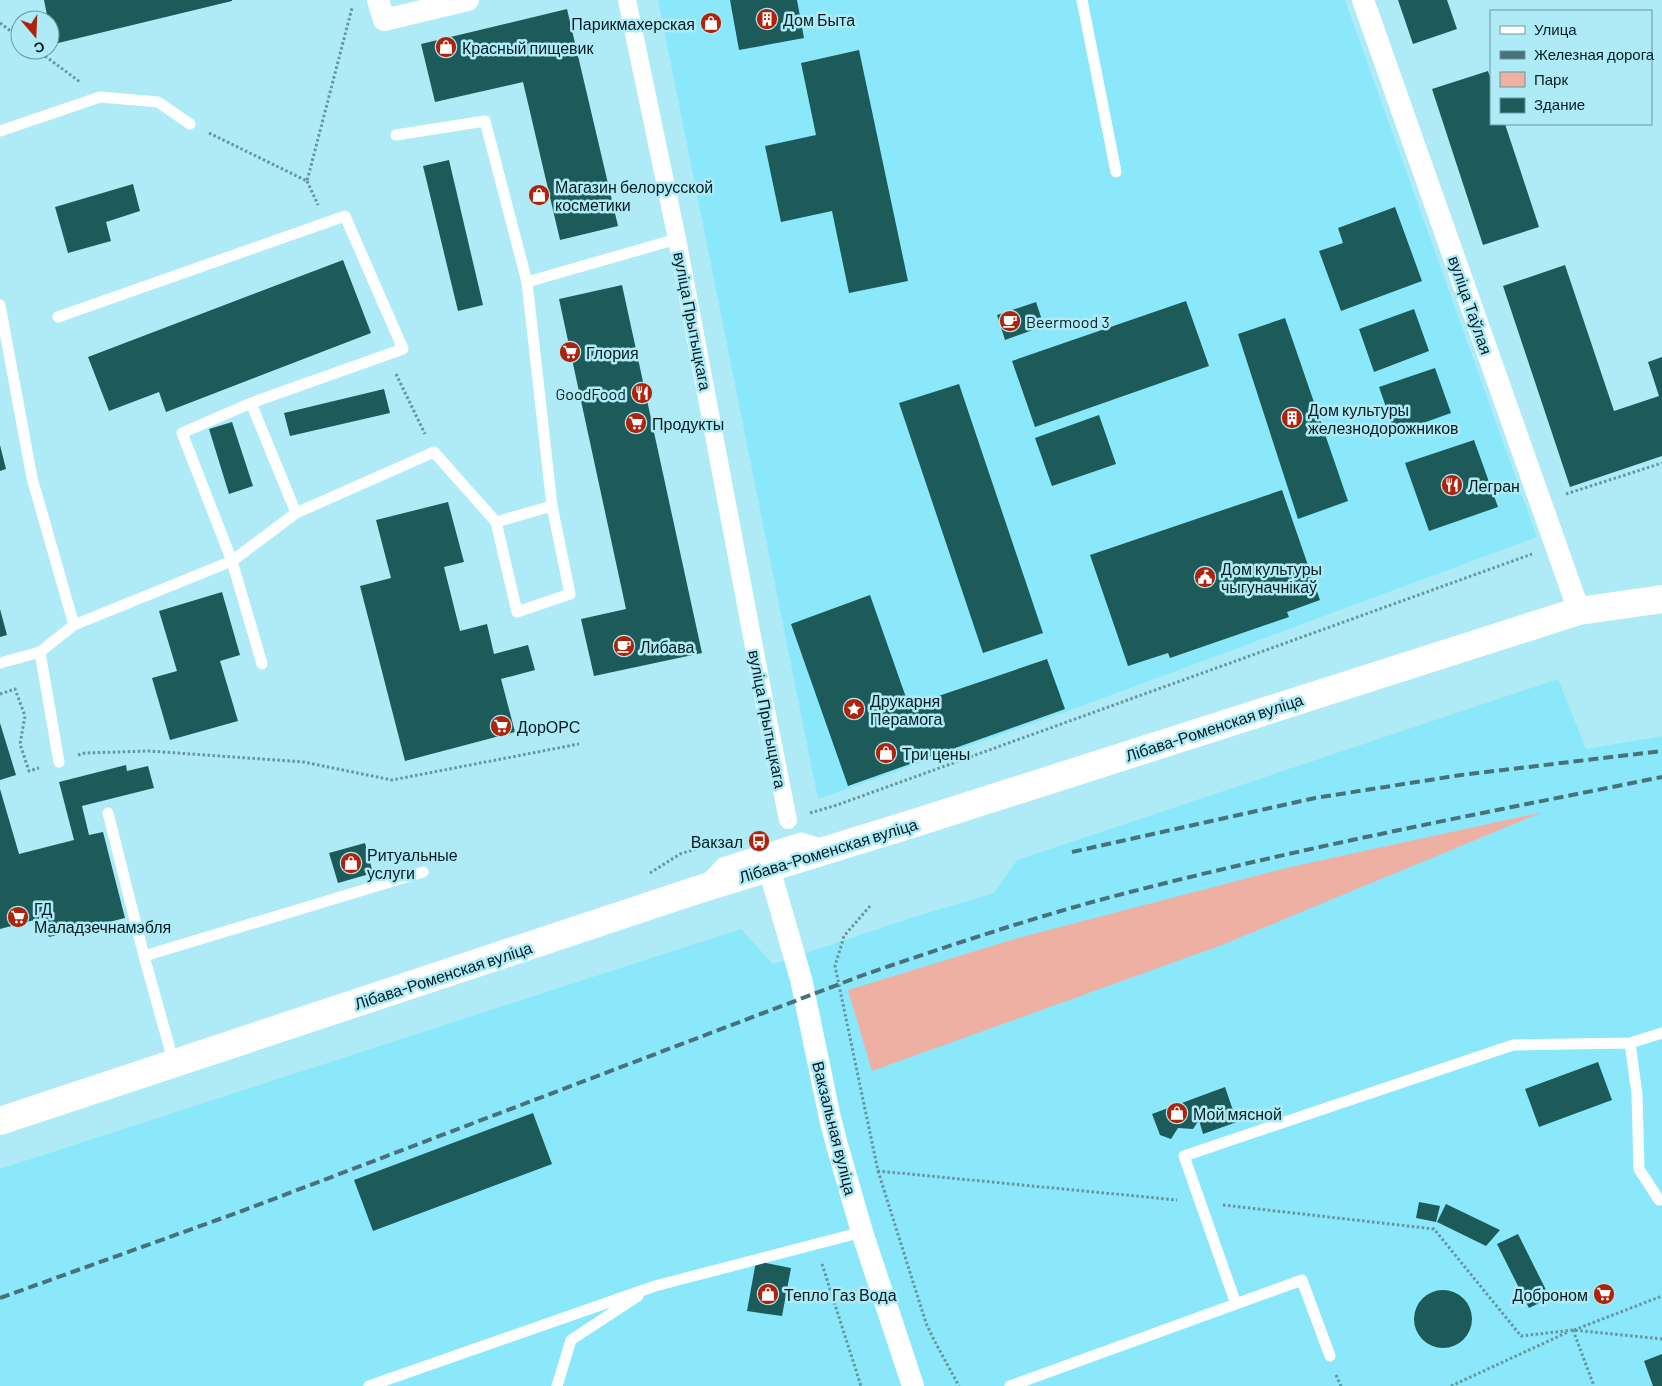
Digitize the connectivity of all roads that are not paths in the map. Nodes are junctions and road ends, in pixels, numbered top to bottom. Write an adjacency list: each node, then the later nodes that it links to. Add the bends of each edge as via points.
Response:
1 (378, 0): 2 (street, via 384,20)
2 (468, 0)
3 (627, 0): 10 (street, вуліца Прытыцкага)
4 (1082, 0): 9 (lane)
5 (1363, 0): 20 (street, вуліца Таўлая)
6 (190, 124): 7 (lane, via 158,102 100,97)
7 (0, 131)
8 (396, 134): 11 (lane, via 485,121)
9 (1116, 172)
10 (677, 239): 11 (lane); 27 (street, вуліца Прытыцкага)
11 (527, 282): 15 (lane)
12 (0, 305): 21 (lane, via 32,478)
13 (58, 317): 14 (lane, via 345,216 403,349)
14 (251, 403): 16 (lane); 18 (lane, via 182,433)
15 (552, 506): 17 (lane); 17 (lane, via 570,594 517,612)
16 (296, 513): 17 (lane, via 434,452); 18 (lane)
17 (496, 522)
18 (232, 561): 21 (lane); 24 (lane)
19 (1662, 599): 20 (main road, Лібава-Роменская вуліца)
20 (1579, 611): 28 (main road, Лібава-Роменская вуліца)
21 (74, 625): 22 (lane)
22 (40, 652): 23 (lane); 25 (lane)
23 (0, 663)
24 (262, 664)
25 (59, 762)
26 (108, 814): 32 (lane)
27 (788, 820)
28 (834, 848): 29 (main road, Лібава-Роменская вуліца); 31 (lane, via 801,838 722,864)
29 (769, 868): 31 (main road, Лібава-Роменская вуліца); 38 (street, Вакзальная вуліца, via 801,979 830,1118)
30 (423, 872): 32 (lane)
31 (694, 891): 35 (main road, Лібава-Роменская вуліца)
32 (144, 956): 35 (lane)
33 (1662, 1033): 34 (lane)
34 (1630, 1043): 37 (lane, via 1637,1094 1639,1169); 40 (lane, via 1512,1046 1184,1156)
35 (174, 1064): 36 (main road, Лібава-Роменская вуліца)
36 (0, 1121)
37 (1659, 1200)
38 (862, 1232): 39 (lane); 44 (street, Вакзальная вуліца)
39 (655, 1286): 42 (lane); 43 (lane, via 571,1340)
40 (1236, 1304): 41 (lane, via 1302,1280); 45 (lane)
41 (1330, 1356)
42 (369, 1386)
43 (558, 1386)
44 (913, 1386)
45 (1010, 1386)

